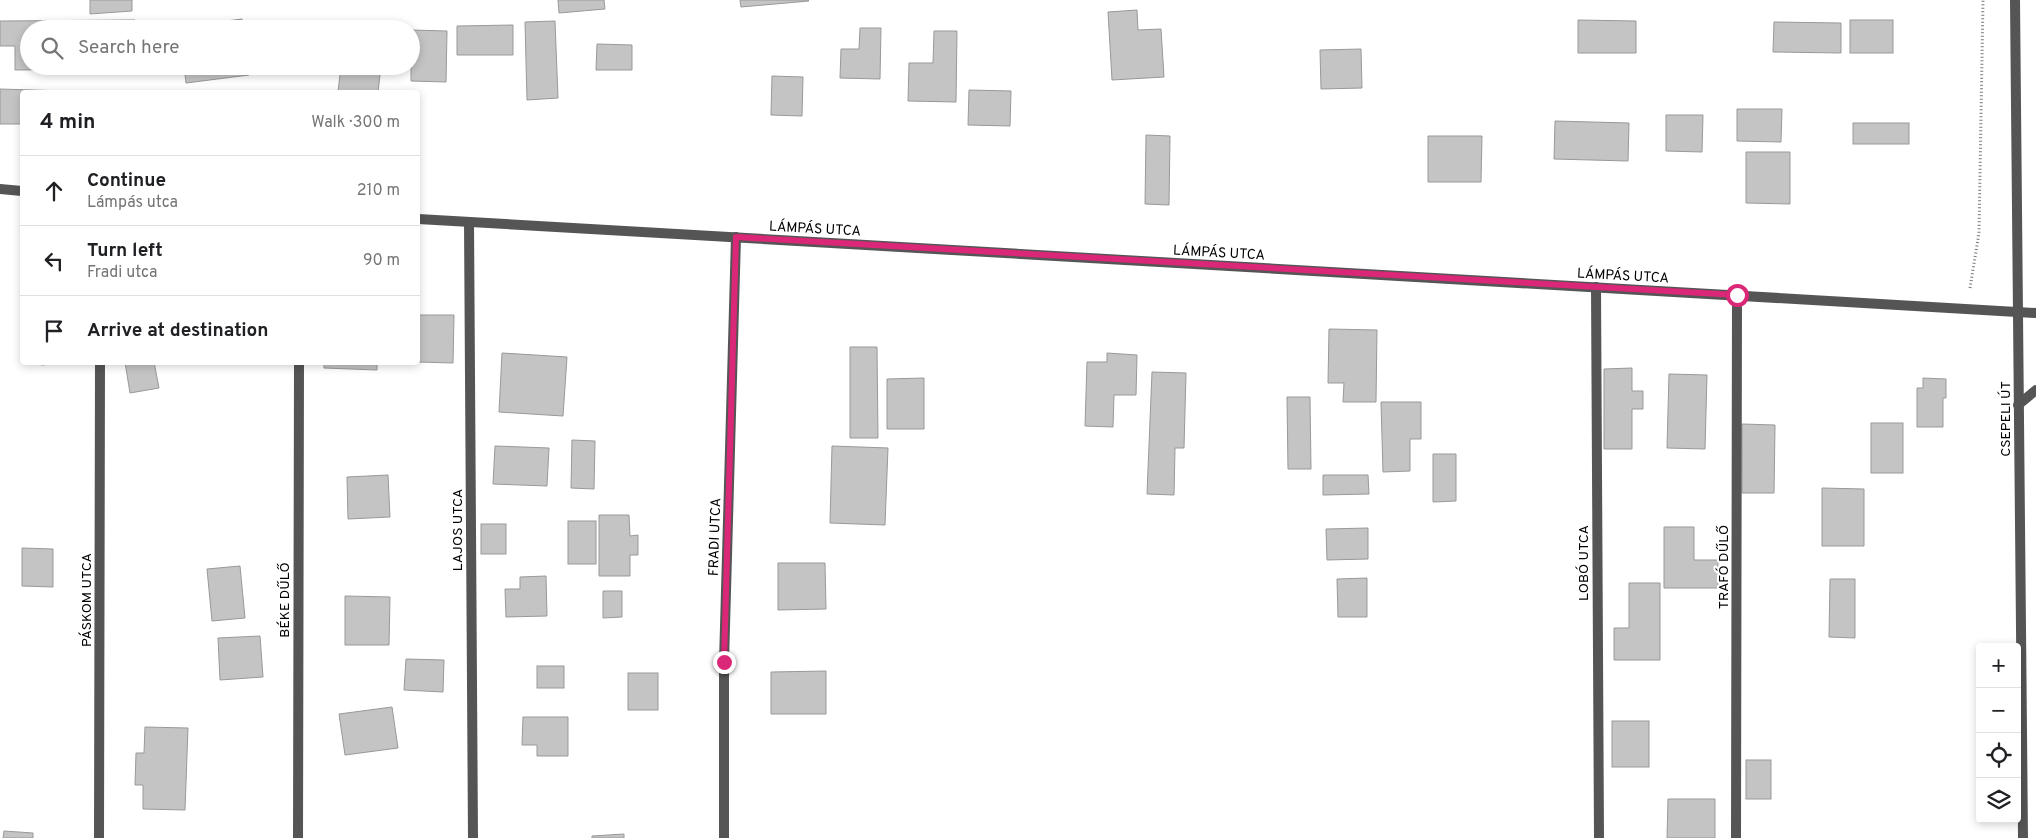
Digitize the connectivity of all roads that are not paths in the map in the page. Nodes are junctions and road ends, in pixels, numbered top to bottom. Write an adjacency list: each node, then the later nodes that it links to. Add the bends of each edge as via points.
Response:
1 (2015, 0): 9 (street, CSEPELI ÚT)
2 (0, 190): 3 (street)
3 (20, 191)
4 (420, 219): 5 (street, LÁMPÁS UTCA)
5 (469, 222): 6 (street, LÁMPÁS UTCA); 17 (street, LAJOS UTCA)
6 (736, 237): 7 (street, LÁMPÁS UTCA); 18 (street, FRADI UTCA, via 724,662)
7 (1596, 287): 8 (street, LÁMPÁS UTCA); 19 (street, LOBÓ UTCA)
8 (1737, 295): 9 (street, LÁMPÁS UTCA); 20 (street, TRAFÓ DŰLŐ)
9 (2019, 312): 10 (street, LÁMPÁS UTCA); 14 (street, CSEPELI ÚT)
10 (2036, 313)
11 (100, 365): 15 (street, PÁSKOM UTCA)
12 (299, 365): 16 (street, BÉKE DŰLŐ)
13 (2036, 390): 14 (street)
14 (2018, 405): 21 (street, CSEPELI ÚT)
15 (99, 838)
16 (298, 838)
17 (473, 838)
18 (724, 838)
19 (1599, 838)
20 (1736, 838)
21 (2023, 838)

